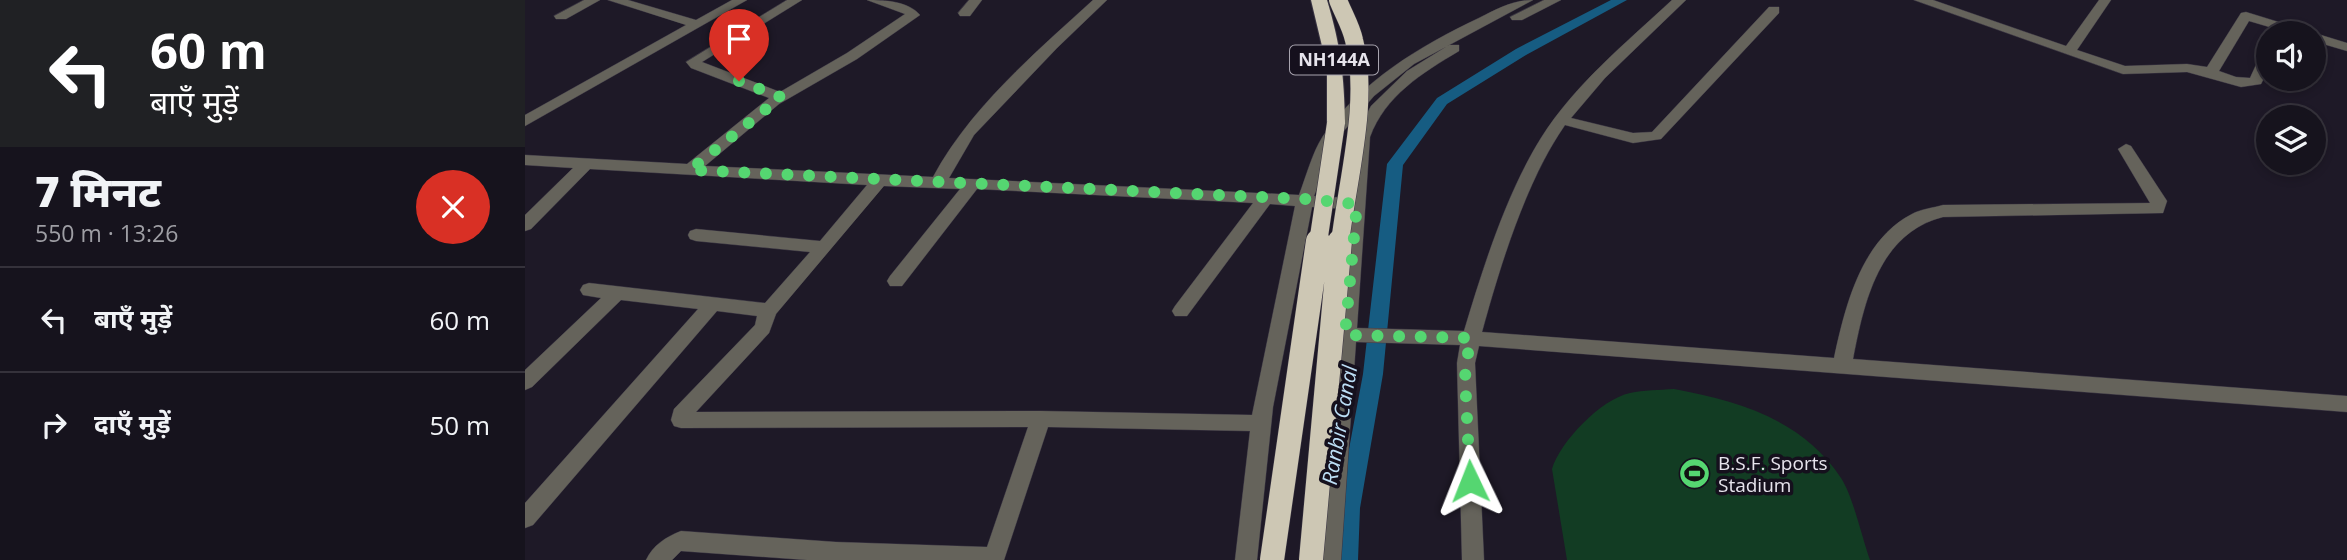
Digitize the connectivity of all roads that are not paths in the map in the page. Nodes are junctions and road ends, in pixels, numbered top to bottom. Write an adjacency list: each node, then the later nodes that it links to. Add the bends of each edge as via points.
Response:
1 (594, 0): 18 (street)
2 (614, 0): 20 (street)
3 (796, 0): 26 (street, via 693,62)
4 (873, 0): 26 (street, via 913,15)
5 (976, 0): 17 (street)
6 (1101, 0): 36 (street, via 969,132)
7 (1319, 0): 61 (highway, NH144A, bridge, via 1335,67 1336,123)
8 (1338, 0): 62 (highway, NH144A, bridge, via 1354,38 1359,73)
9 (1347, 0): 27 (street)
10 (1528, 0): 27 (street, via 1409,61)
11 (1555, 0): 30 (street, via 1452,49 1412,75 1376,110)
12 (1680, 0): 28 (street, via 1613,62)
13 (2105, 0): 23 (street)
14 (733, 1): 20 (street)
15 (1927, 1): 23 (street)
16 (1773, 10): 28 (street, via 1655,136 1633,138)
17 (965, 13)
18 (561, 16)
19 (2259, 21): 24 (street, via 2246,16)
20 (696, 24): 29 (street)
21 (2326, 40): 22 (street)
22 (2347, 47)
23 (2069, 51): 24 (street, via 2138,72 2180,67)
24 (2211, 73): 25 (street, via 2238,82)
25 (2256, 81)
26 (781, 97): 34 (street)
27 (1362, 101): 30 (street); 39 (street, via 1329,139)
28 (1562, 120): 51 (street, via 1536,161)
29 (525, 121)
30 (1362, 138): 40 (street)
31 (2126, 149): 52 (street, via 2159,201 2157,209 1943,211 1915,218 1887,243 1862,288)
32 (525, 160): 33 (street)
33 (585, 165): 34 (street); 41 (street)
34 (690, 170): 35 (street)
35 (880, 181): 36 (street); 43 (street)
36 (938, 183): 37 (street)
37 (973, 183): 38 (street); 44 (street)
38 (1265, 199): 39 (street); 49 (street)
39 (1305, 199): 40 (street); 56 (street)
40 (1357, 204): 50 (street)
41 (525, 225)
42 (697, 235): 43 (street)
43 (824, 247): 48 (street)
44 (896, 281)
45 (589, 290): 46 (street)
46 (617, 293): 47 (street); 53 (street)
47 (714, 303): 48 (street); 57 (street)
48 (768, 310): 55 (street, via 763,328 681,420)
49 (1181, 311)
50 (1350, 335): 51 (street); 63 (street)
51 (1470, 338): 52 (street); 64 (street, via 1465,377)
52 (1842, 367): 54 (street)
53 (525, 382)
54 (2347, 404)
55 (1041, 419): 56 (street); 58 (street)
56 (1261, 423): 60 (street)
57 (525, 518)
58 (993, 558): 59 (street, via 681,541)
59 (657, 560)
60 (1246, 560)
61 (1272, 560)
62 (1311, 560)
63 (1330, 560)
64 (1473, 560)

